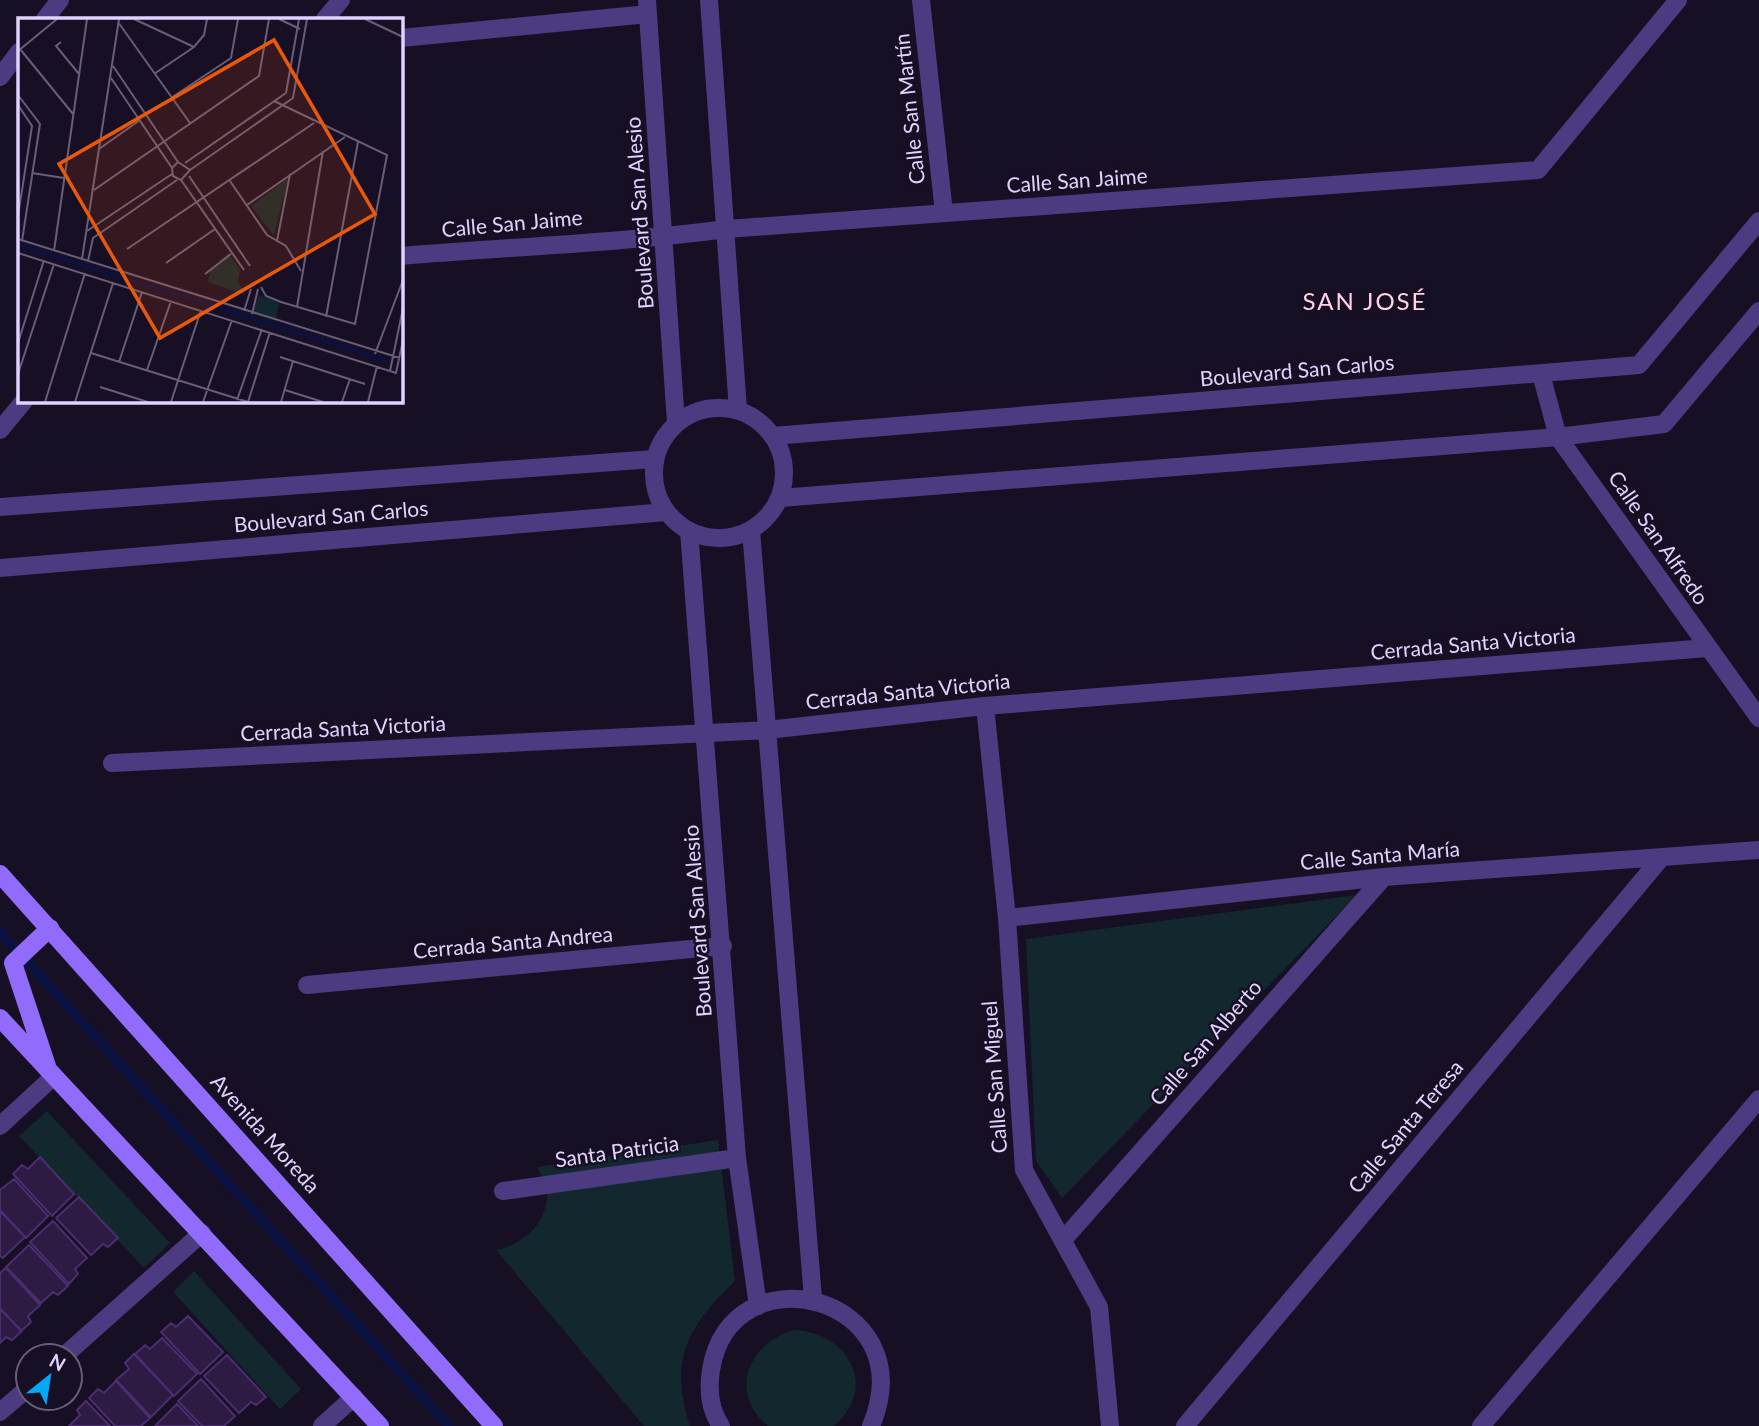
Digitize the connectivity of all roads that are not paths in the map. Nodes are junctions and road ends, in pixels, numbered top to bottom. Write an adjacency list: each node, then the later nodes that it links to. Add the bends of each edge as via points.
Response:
1 (60, 0): 7 (street)
2 (341, 0): 8 (street)
3 (709, 0): 14 (street)
4 (921, 0): 12 (street, Calle San Martín)
5 (1678, 0): 12 (street, Calle San Jaime, via 1538,170)
6 (648, 7): 9 (street); 15 (street, Boulevard San Alesio)
7 (46, 18)
8 (326, 18)
9 (402, 38)
10 (18, 53): 11 (street)
11 (0, 77)
12 (944, 214): 14 (street, Calle San Jaime)
13 (1759, 221): 18 (street, Boulevard San Carlos, via 1639,365)
14 (727, 229): 15 (street, Calle San Jaime); 20 (street)
15 (665, 237): 16 (street, Calle San Jaime); 21 (street, Boulevard San Alesio)
16 (402, 257)
17 (1759, 311): 24 (street, via 1664,424)
18 (1541, 374): 23 (street, Boulevard San Carlos); 24 (street, Calle San Alfredo)
19 (23, 402): 22 (street)
20 (738, 410): 21 (street, via 694,412); 23 (street)
21 (676, 424): 25 (street, via 662,439)
22 (0, 430)
23 (773, 436): 26 (street, via 784,466)
24 (1558, 436): 26 (street); 32 (street, Calle San Alfredo)
25 (654, 459): 27 (street, Boulevard San Carlos); 28 (street, via 657,496)
26 (780, 498): 29 (street, via 769,517)
27 (0, 507)
28 (666, 512): 30 (street); 31 (street, Boulevard San Carlos)
29 (751, 530): 30 (street, via 731,538); 35 (street)
30 (689, 531): 36 (street, Boulevard San Alesio)
31 (0, 568)
32 (1707, 648): 33 (street, Cerrada Santa Victoria); 34 (street, Calle San Alfredo)
33 (985, 706): 35 (street, Cerrada Santa Victoria); 42 (street, Calle San Miguel)
34 (1759, 718)
35 (767, 730): 36 (street, Cerrada Santa Victoria); 55 (street)
36 (706, 734): 37 (street, Cerrada Santa Victoria); 44 (street, Boulevard San Alesio)
37 (112, 763)
38 (1759, 850): 39 (street, Calle Santa María)
39 (1662, 857): 41 (street, Calle Santa María); 67 (street, Calle Santa Teresa)
40 (0, 874): 43 (main road, Avenida Moreda)
41 (1384, 877): 42 (street, Calle Santa María); 54 (street, Calle San Alberto)
42 (1007, 918): 54 (street, Calle San Miguel, via 1024,1170)
43 (50, 928): 45 (main road); 63 (main road, Avenida Moreda)
44 (723, 946): 46 (street, Cerrada Santa Andrea); 51 (street, Boulevard San Alesio)
45 (7, 962): 48 (main road)
46 (307, 985)
47 (0, 1018): 48 (main road)
48 (52, 1076): 50 (street); 53 (main road)
49 (1759, 1099): 68 (street)
50 (0, 1126)
51 (737, 1158): 52 (street, Santa Patricia); 56 (street, Boulevard San Alesio)
52 (503, 1191)
53 (202, 1233): 57 (street); 58 (main road)
54 (1063, 1240): 66 (street, Calle San Miguel, via 1099,1307)
55 (813, 1299): 56 (street, via 785,1297); 65 (street, via 839,1309 860,1326 875,1350 882,1377 880,1404)
56 (758, 1306): 64 (street, via 731,1325 713,1352 708,1386)
57 (80, 1342)
58 (354, 1397): 61 (street); 62 (main road)
59 (14, 1400): 60 (street)
60 (0, 1412)
61 (322, 1426)
62 (380, 1426)
63 (495, 1426)
64 (721, 1426)
65 (871, 1426)
66 (1110, 1426)
67 (1185, 1426)
68 (1481, 1426)

